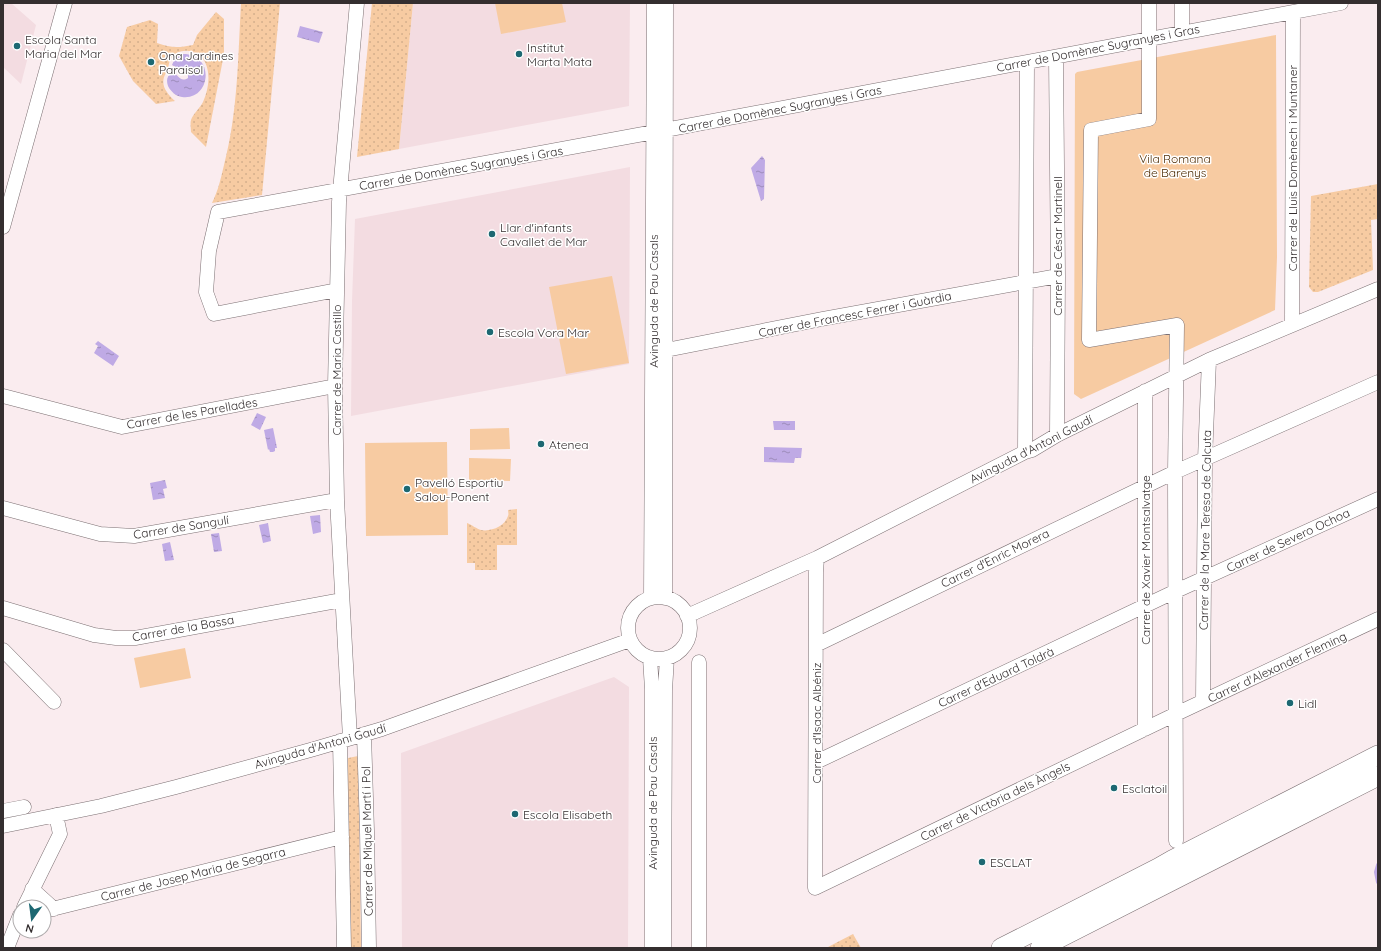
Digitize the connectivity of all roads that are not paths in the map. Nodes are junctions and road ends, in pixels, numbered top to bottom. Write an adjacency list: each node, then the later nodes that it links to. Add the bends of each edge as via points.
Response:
1 (65, 3): 17 (street)
2 (357, 3): 14 (street, Carrer de Maria Castillo)
3 (654, 3): 13 (street, Avinguda de Pau Casals)
4 (666, 3): 13 (street, Avinguda de Pau Casals)
5 (1149, 3): 10 (street)
6 (1182, 3): 9 (street)
7 (1341, 3): 8 (street, Carrer de Domènec Sugranyes i Gras)
8 (1293, 12): 9 (street, Carrer de Domènec Sugranyes i Gras); 22 (street, Carrer de Lluis Domènech i Muntaner)
9 (1182, 32): 10 (street, Carrer de Domènec Sugranyes i Gras)
10 (1149, 38): 11 (street, Carrer de Domènec Sugranyes i Gras); 25 (street, via 1149,119 1091,130 1089,340 1177,325)
11 (1056, 57): 12 (street, Carrer de Domènec Sugranyes i Gras); 18 (street, Carrer de César Martinell)
12 (1027, 62): 13 (street, Carrer de Domènec Sugranyes i Gras); 19 (street)
13 (659, 132): 14 (street, Carrer de Domènec Sugranyes i Gras); 23 (street, Avinguda de Pau Casals)
14 (340, 190): 15 (street, Carrer de Domènec Sugranyes i Gras); 21 (street, Carrer de Maria Castillo)
15 (218, 212): 16 (street, Carrer de Domènec Sugranyes i Gras); 21 (street, via 209,251 206,292 214,314)
16 (204, 217)
17 (3, 227)
18 (1058, 276): 19 (street, Carrer de Francesc Ferrer i Guàrdia); 30 (street, Carrer de César Martinell)
19 (1026, 282): 23 (street, Carrer de Francesc Ferrer i Guàrdia); 33 (street)
20 (1378, 289): 22 (street, Avinguda d'Antoni Gaudí)
21 (337, 290): 27 (street, Carrer de Maria Castillo)
22 (1292, 325): 24 (street, Avinguda d'Antoni Gaudí)
23 (659, 352): 47 (street, Avinguda de Pau Casals)
24 (1209, 360): 25 (street, Avinguda d'Antoni Gaudí); 31 (street, Carrer de la Mare Teresa de Calcuta)
25 (1177, 375): 28 (street, Avinguda d'Antoni Gaudí); 35 (street)
26 (1378, 382): 32 (street, Carrer d'Enric Morera)
27 (335, 386): 29 (street, Carrer de les Parellades, via 122,427); 39 (street, Carrer de Maria Castillo)
28 (1145, 391): 30 (street, Avinguda d'Antoni Gaudí); 36 (street, Carrer de Xavier Montsalvatge)
29 (3, 396)
30 (1057, 435): 33 (street, Avinguda d'Antoni Gaudí)
31 (1206, 436): 32 (street); 34 (street, Carrer de la Mare Teresa de Calcuta)
32 (1223, 450): 34 (street, Carrer d'Enric Morera)
33 (1025, 452): 43 (street, Avinguda d'Antoni Gaudí)
34 (1205, 458): 35 (street, Carrer d'Enric Morera); 42 (street, Carrer de la Mare Teresa de Calcuta)
35 (1175, 472): 36 (street, Carrer d'Enric Morera); 46 (street)
36 (1145, 486): 37 (street, Carrer d'Enric Morera); 41 (street, Carrer de Xavier Montsalvatge)
37 (1123, 497): 41 (street); 56 (street, Carrer d'Enric Morera)
38 (1378, 499): 44 (street, Carrer de Severo Ochoa)
39 (337, 500): 40 (street, Carrer de Sangulí, via 134,536 100,534); 48 (street, Carrer de Maria Castillo)
40 (3, 508)
41 (1145, 513): 49 (street, Carrer de Xavier Montsalvatge)
42 (1204, 551): 44 (street); 45 (street, Carrer de la Mare Teresa de Calcuta)
43 (817, 558): 52 (street, Avinguda d'Antoni Gaudí); 54 (street, Carrer d'Isaac Albéniz)
44 (1226, 568): 45 (street, Carrer de Severo Ochoa)
45 (1203, 579): 46 (street, Carrer de Severo Ochoa); 63 (street, Carrer de la Mare Teresa de Calcuta)
46 (1176, 591): 49 (street, Carrer d'Eduard Toldrà); 67 (street)
47 (658, 598): 52 (street, via 670,599 681,606); 57 (street, via 640,603 632,611 628,628)
48 (342, 600): 50 (street, Carrer de la Bassa, via 135,638 94,635); 70 (street, Carrer de Maria Castillo)
49 (1146, 606): 51 (street, Carrer d'Eduard Toldrà); 55 (street, Carrer de Xavier Montsalvatge)
50 (3, 608)
51 (1125, 615): 55 (street); 72 (street, Carrer d'Eduard Toldrà)
52 (687, 616): 61 (street, via 690,628 688,639 678,653)
53 (1378, 619): 64 (street, Carrer d'Alexander Fleming)
54 (816, 622): 56 (street); 58 (street, Carrer d'Isaac Albéniz)
55 (1146, 631): 68 (street, Carrer de Xavier Montsalvatge)
56 (834, 636): 58 (street, Carrer d'Enric Morera)
57 (630, 640): 60 (street, via 641,654); 69 (street, Avinguda d'Antoni Gaudí)
58 (816, 645): 72 (street, Carrer d'Isaac Albéniz)
59 (3, 650): 66 (street)
60 (650, 658): 61 (street); 89 (street, Avinguda de Pau Casals)
61 (667, 658): 90 (street, Avinguda de Pau Casals, via 664,698)
62 (699, 662): 91 (street)
63 (1203, 676): 64 (street); 65 (street, Carrer de la Mare Teresa de Calcuta)
64 (1226, 690): 65 (street, Carrer d'Alexander Fleming)
65 (1203, 701): 67 (street, Carrer d'Alexander Fleming)
66 (54, 702)
67 (1176, 714): 68 (street, Carrer de Victòria dels Àngels); 79 (street)
68 (1145, 730): 80 (street, Carrer de Victòria dels Àngels)
69 (364, 734): 70 (street, Avinguda d'Antoni Gaudí); 88 (street, Carrer de Miquel Martí i Pol)
70 (345, 739): 76 (street, Avinguda d'Antoni Gaudí, via 176,787); 78 (street, Carrer de Miquel Martí i Pol)
71 (1378, 755): 92 (street)
72 (816, 762): 80 (street, Carrer d'Isaac Albéniz)
73 (1378, 776): 93 (street)
74 (24, 807): 75 (street)
75 (3, 811)
76 (56, 815): 77 (street, Avinguda d'Antoni Gaudí); 81 (street, via 60,834)
77 (3, 826)
78 (342, 836): 84 (street, Carrer de Josep Maria de Segarra); 87 (street, Carrer de Miquel Martí i Pol)
79 (1176, 841)
80 (815, 888)
81 (32, 889): 82 (street); 83 (street)
82 (28, 899)
83 (40, 899)
84 (52, 909)
85 (12, 936): 86 (street)
86 (7, 948)
87 (344, 948)
88 (369, 948)
89 (652, 948)
90 (664, 948)
91 (699, 948)
92 (1001, 948)
93 (1040, 948)

